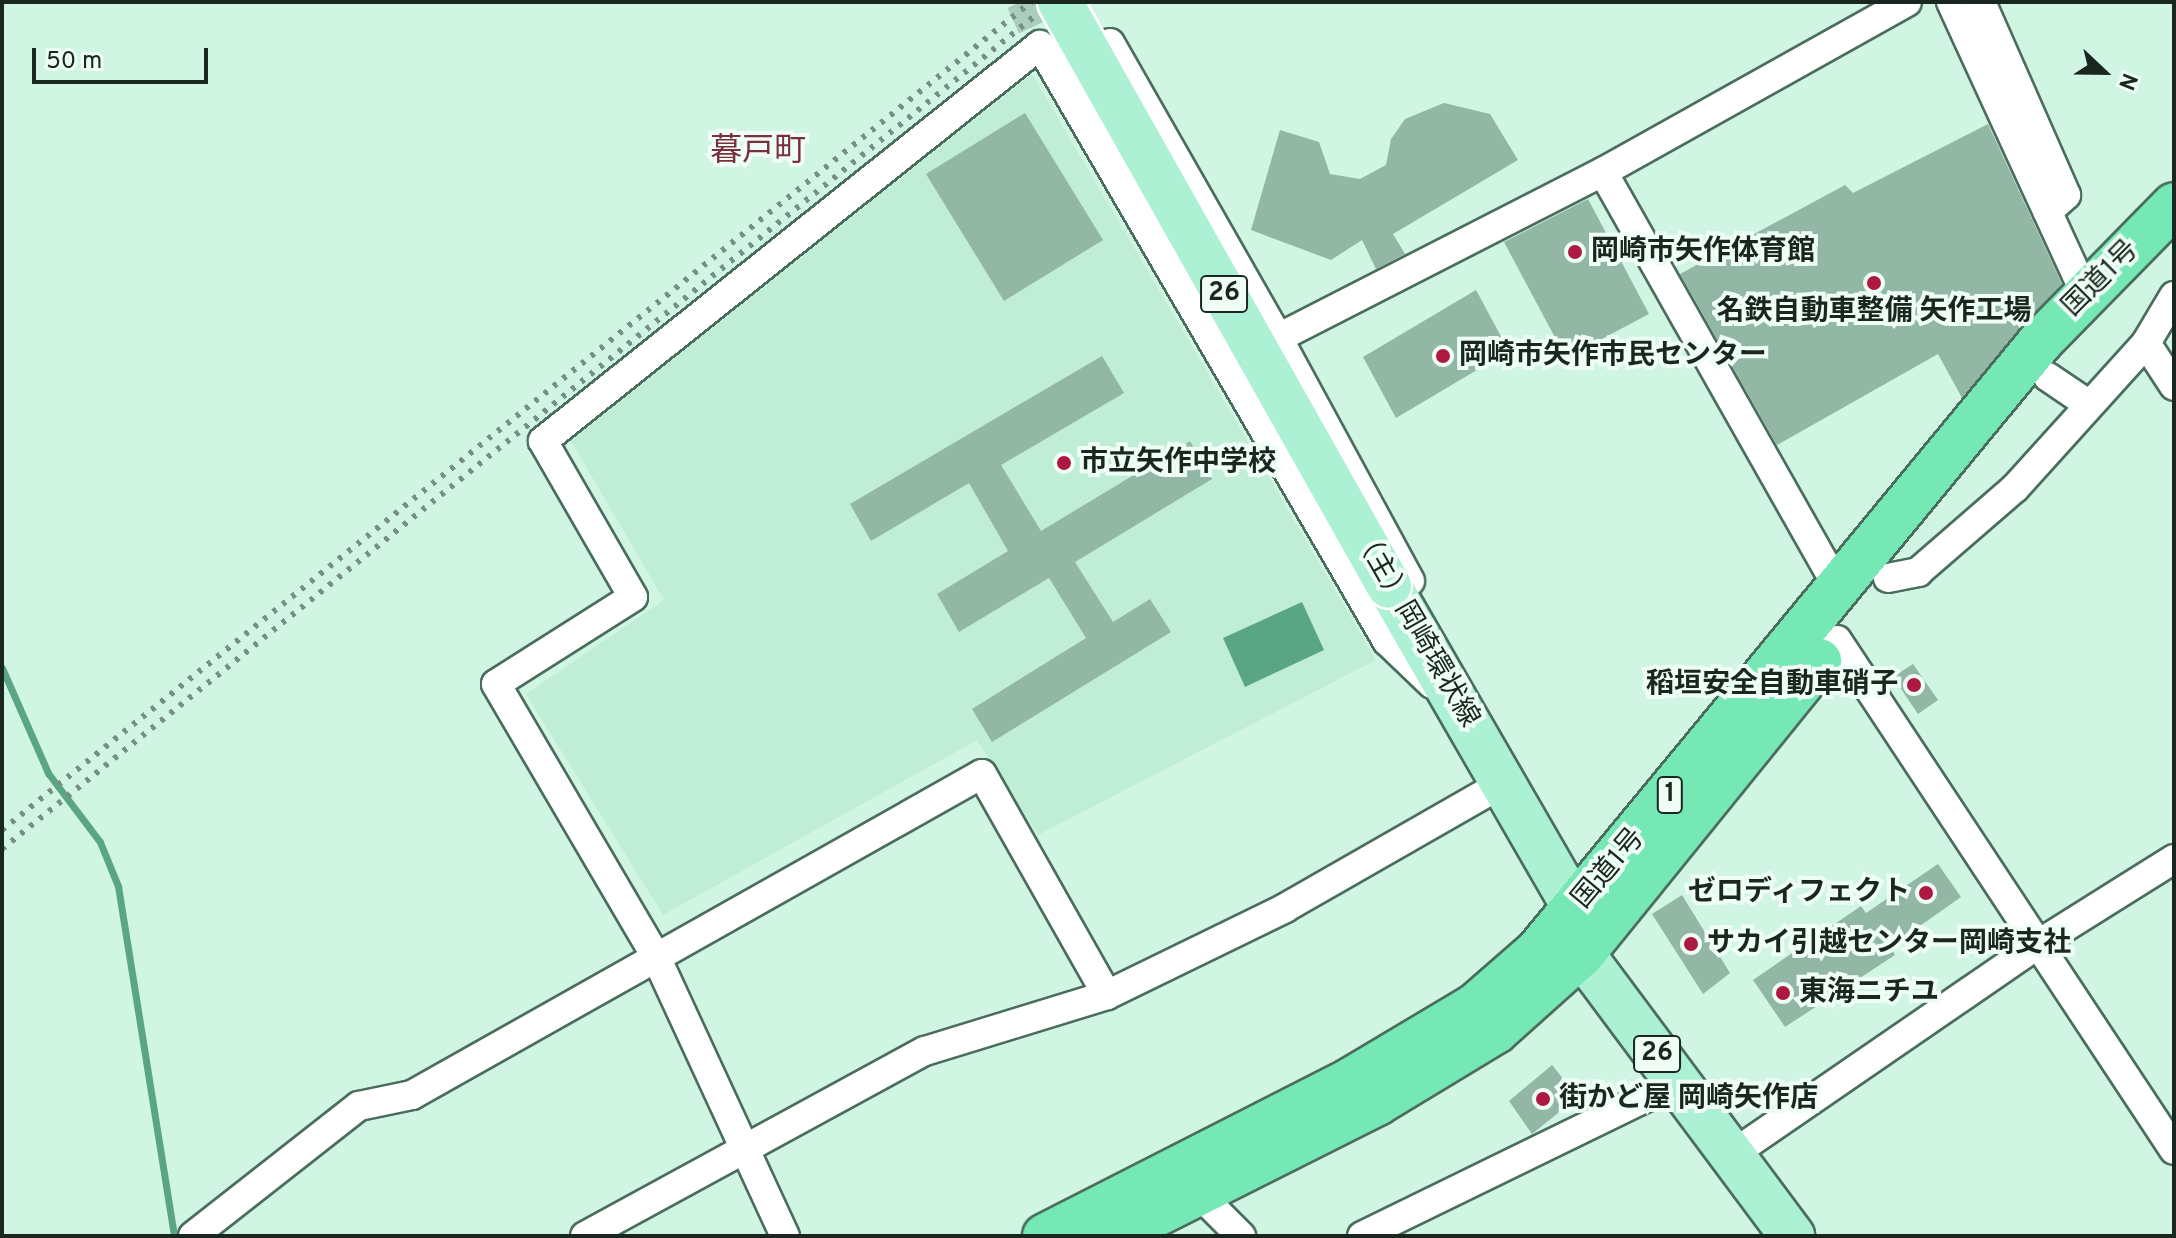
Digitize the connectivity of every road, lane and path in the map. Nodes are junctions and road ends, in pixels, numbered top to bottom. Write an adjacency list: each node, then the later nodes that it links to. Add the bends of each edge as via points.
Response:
1 (1060, 2): 20 (main road, （主）岡崎環状線 / 26, bridge)
2 (1907, 2): 6 (street)
3 (1951, 2): 8 (street)
4 (1981, 2): 8 (street, via 2066,195)
5 (1057, 74): 12 (street, via 1110,43); 20 (street, via 1387,641); 26 (street, via 1040,45 543,441 633,597 496,684)
6 (1603, 172): 12 (street); 18 (street)
7 (2174, 205): 10 (highway, 国道1号 / 1)
8 (2047, 212): 10 (street)
9 (2174, 246): 14 (highway, 国道1号 / 1)
10 (2086, 295): 18 (highway, 国道1号 / 1, via 2041,341)
11 (2174, 296): 13 (street)
12 (1278, 338): 20 (street, via 1435,629)
13 (2146, 343): 15 (street); 16 (street)
14 (2048, 377): 16 (street); 17 (highway, 国道1号 / 1)
15 (2174, 386)
16 (2088, 404): 17 (street, via 2015,488 1918,572)
17 (1888, 578): 19 (highway, 国道1号 / 1)
18 (1839, 589): 23 (highway, 国道1号 / 1)
19 (1837, 640): 24 (street); 25 (highway, 国道1号 / 1)
20 (1467, 717): 21 (main road, （主）岡崎環状線 / 26)
21 (1503, 783): 23 (main road, （主）岡崎環状線 / 26); 27 (street, via 1298,901)
22 (2174, 859): 24 (street)
23 (1576, 910): 25 (main road, （主）岡崎環状線 / 26); 32 (highway, 国道1号 / 1, via 1475,1006)
24 (2040, 943): 29 (street); 31 (street)
25 (1582, 954): 28 (main road, （主）岡崎環状線 / 26); 32 (highway, 国道1号 / 1, via 1496,1031 1377,1103)
26 (655, 955): 27 (street, via 982,774); 30 (street); 33 (street, via 412,1095 359,1106)
27 (1107, 995): 30 (street, via 925,1051)
28 (1678, 1082): 31 (main road, （主）岡崎環状線 / 26); 39 (street)
29 (2174, 1150)
30 (743, 1152): 34 (street); 35 (street)
31 (1730, 1156): 40 (main road, （主）岡崎環状線 / 26)
32 (1186, 1180): 36 (highway, 国道1号 / 1); 37 (highway, 国道1号 / 1); 38 (street)
33 (193, 1236)
34 (585, 1236)
35 (785, 1236)
36 (1045, 1236)
37 (1113, 1236)
38 (1241, 1236)
39 (1362, 1236)
40 (1792, 1236)

